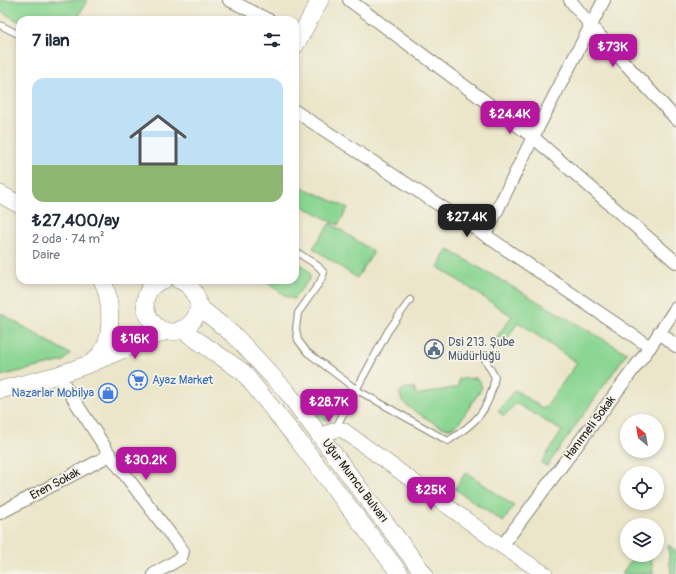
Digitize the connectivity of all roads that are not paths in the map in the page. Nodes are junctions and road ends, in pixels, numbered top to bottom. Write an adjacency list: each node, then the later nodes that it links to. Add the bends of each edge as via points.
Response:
1 (229, 0): 6 (street)
2 (320, 0): 10 (main road)
3 (349, 0): 13 (street)
4 (570, 0): 8 (street)
5 (604, 0): 8 (street)
6 (261, 16)
7 (0, 25): 9 (lane)
8 (590, 25): 12 (street); 13 (street)
9 (16, 34)
10 (299, 35)
11 (299, 114): 16 (street)
12 (676, 119)
13 (533, 137): 16 (street); 18 (street)
14 (0, 194): 15 (main road)
15 (16, 203)
16 (485, 236): 29 (street)
17 (299, 254): 34 (lane, via 324,273 298,313 298,340 306,352)
18 (676, 262)
19 (104, 284): 31 (main road, via 110,302 109,327 104,348)
20 (157, 284): 26 (main road, Uğur Mumcu Bulvarı, via 149,291 145,307 152,322)
21 (185, 284): 24 (main road, Uğur Mumcu Bulvarı, via 193,289)
22 (200, 284): 24 (main road)
23 (410, 300): 34 (lane, via 388,331)
24 (197, 302): 26 (main road, via 193,320); 35 (main road, Uğur Mumcu Bulvarı, via 236,336)
25 (676, 308): 27 (street, Hanımeli Sokak)
26 (174, 330): 31 (main road); 40 (main road, Uğur Mumcu Bulvarı, via 243,372 298,439)
27 (659, 332): 28 (street); 29 (street, Hanımeli Sokak)
28 (676, 346)
29 (650, 347): 38 (street, Hanımeli Sokak)
30 (484, 358): 34 (lane, via 495,377 492,394 479,418 448,441)
31 (92, 363): 32 (main road)
32 (58, 375): 33 (main road); 36 (street)
33 (0, 390)
34 (357, 390): 35 (lane)
35 (327, 433): 38 (street, via 343,430); 41 (main road, Uğur Mumcu Bulvarı)
36 (110, 455): 37 (street, Eren Sokak); 39 (street, via 183,551 181,558)
37 (0, 513)
38 (502, 546): 42 (street)
39 (154, 574)
40 (400, 574)
41 (424, 574)
42 (544, 574)

